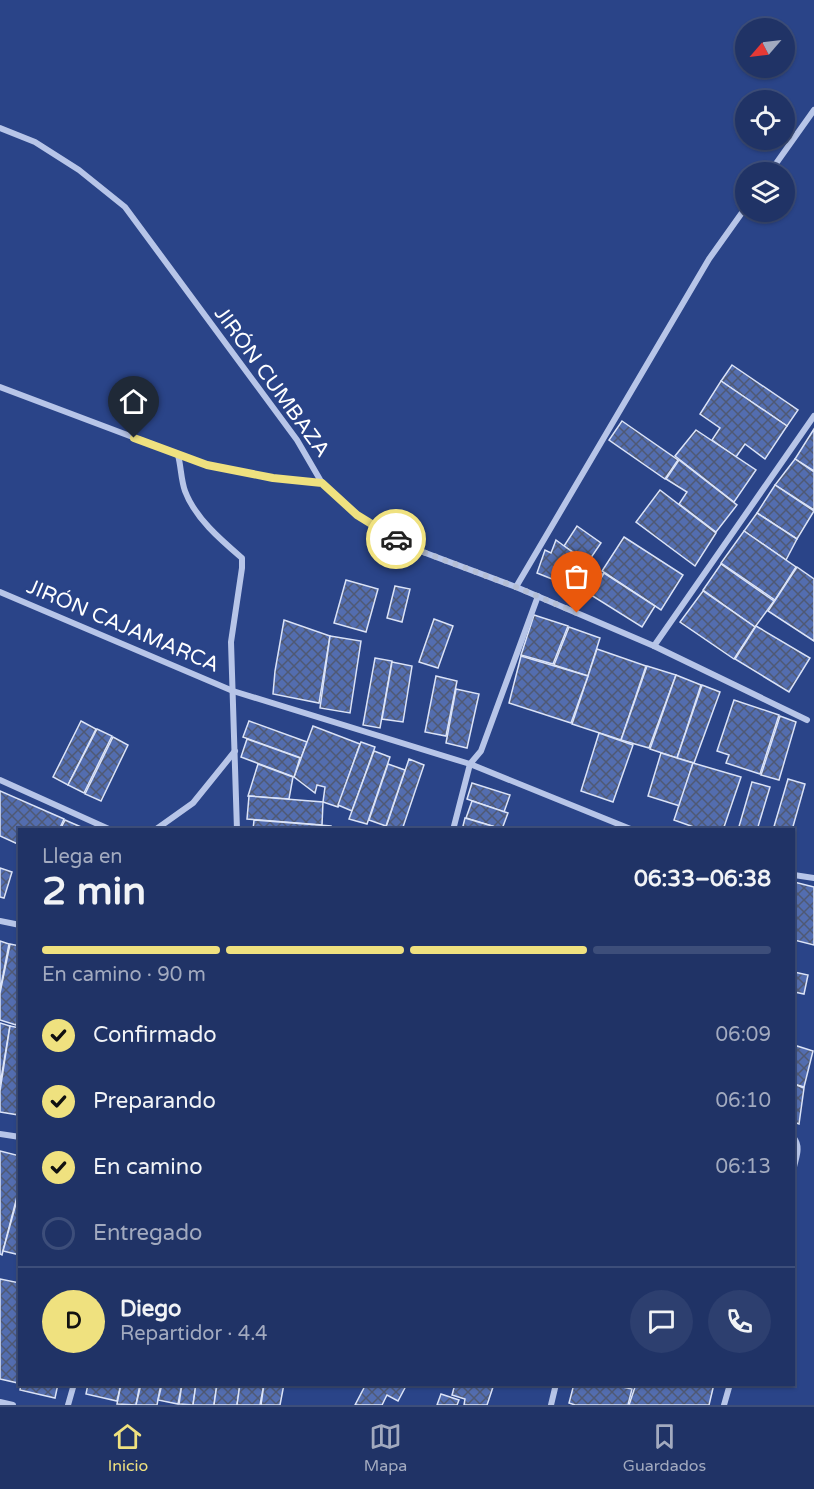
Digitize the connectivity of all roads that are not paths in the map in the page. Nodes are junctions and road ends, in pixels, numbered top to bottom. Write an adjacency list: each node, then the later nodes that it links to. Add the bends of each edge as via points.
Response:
1 (814, 110): 3 (street)
2 (0, 128): 8 (street, JIRÓN CUMBAZA, via 35,142 79,170 124,207 297,440)
3 (777, 162)
4 (735, 222): 9 (street, via 709,259)
5 (0, 387): 7 (street)
6 (814, 416): 12 (street)
7 (178, 454): 8 (street, via 207,465); 13 (street, via 184,489 194,510 242,558 231,642)
8 (322, 483): 9 (street, JIRÓN CUMBAZA, via 357,515 407,546)
9 (516, 587): 11 (street, JIRÓN CUMBAZA)
10 (0, 592): 13 (street, JIRÓN CAJAMARCA)
11 (538, 596): 12 (street, JIRÓN CUMBAZA); 16 (street, via 481,751)
12 (654, 646): 14 (street, JIRÓN CUMBAZA)
13 (233, 691): 15 (street); 16 (street, JIRÓN CAJAMARCA)
14 (807, 720)
15 (235, 751): 19 (street, via 193,803); 20 (street)
16 (470, 764): 21 (street); 22 (street, JIRÓN CAJAMARCA)
17 (0, 780): 18 (street)
18 (107, 828)
19 (158, 828)
20 (237, 828)
21 (454, 828)
22 (625, 828)
23 (795, 875): 24 (street)
24 (814, 878)
25 (0, 921): 26 (street)
26 (18, 925)
27 (0, 1134): 28 (street)
28 (18, 1137)
29 (795, 1140): 30 (street)
30 (795, 1163)
31 (73, 1386): 36 (street)
32 (556, 1386): 37 (street)
33 (729, 1386): 38 (street)
34 (0, 1402): 35 (street)
35 (12, 1405)
36 (68, 1405)
37 (551, 1405)
38 (724, 1405)

